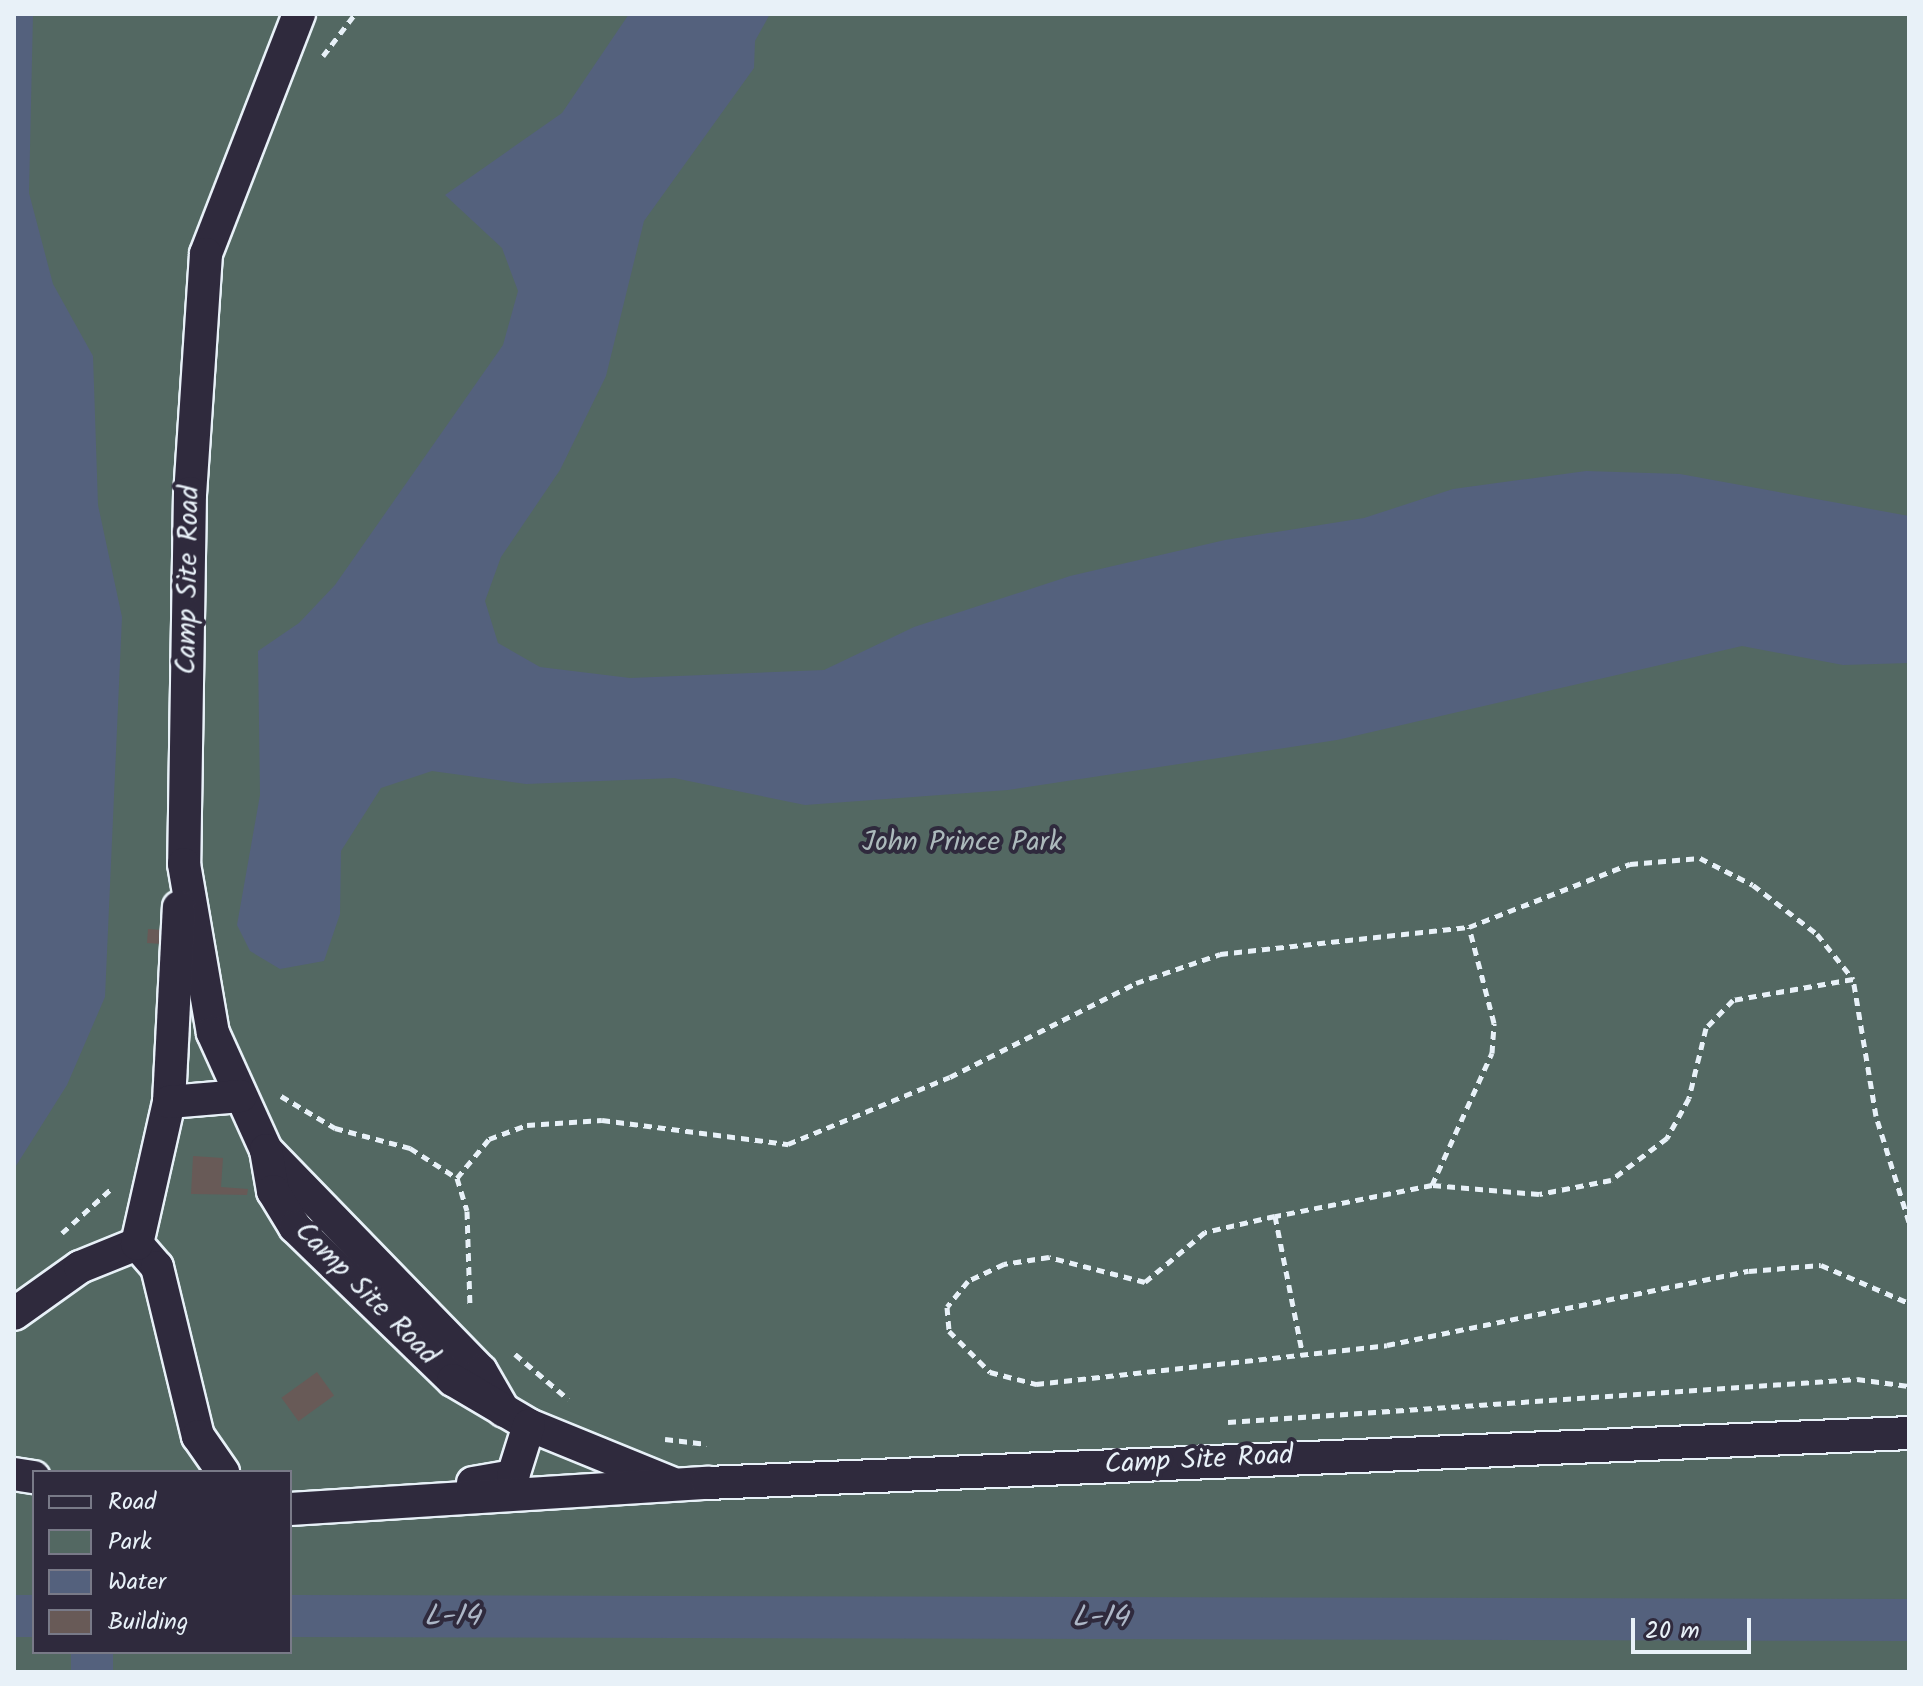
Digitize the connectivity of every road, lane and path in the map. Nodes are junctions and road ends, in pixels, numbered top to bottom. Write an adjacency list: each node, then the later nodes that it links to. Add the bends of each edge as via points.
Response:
1 (355, 14): 3 (path, via 328,51)
2 (294, 16): 4 (street, Camp Site Road, via 206,254 190,493)
3 (311, 60)
4 (184, 864): 7 (street, Camp Site Road, via 208,1009); 8 (street)
5 (1469, 927): 6 (path, via 1630,864 1700,858 1753,885 1817,934); 10 (path, via 1220,954 1136,983 950,1077 788,1144 602,1120 527,1125 489,1139); 11 (path, via 1494,1023 1492,1053)
6 (1853, 979): 11 (path, via 1733,1000 1706,1028 1689,1098 1667,1138 1611,1180 1539,1194); 13 (path, via 1876,1116)
7 (236, 1086): 8 (street); 10 (path, via 249,1075 335,1128 410,1148); 23 (street, Camp Site Road, via 266,1150 273,1191 330,1265 453,1380)
8 (169, 1102): 15 (street)
9 (122, 1177): 14 (path)
10 (457, 1178): 18 (path, via 467,1211 470,1309)
11 (1432, 1185): 12 (path)
12 (1275, 1216): 20 (path); 20 (path, via 1205,1232 1145,1282 1049,1257 1004,1264 968,1281 947,1307 949,1331 990,1372 1036,1384)
13 (1909, 1222)
14 (52, 1240)
15 (137, 1244): 17 (street, via 80,1267); 28 (street, via 157,1267 198,1436)
16 (1909, 1303): 20 (path, via 1821,1265 1749,1271 1488,1327)
17 (14, 1314)
18 (480, 1319)
19 (512, 1350): 22 (path)
20 (1303, 1356)
21 (1909, 1386): 24 (path, via 1857,1379)
22 (575, 1405)
23 (516, 1418): 29 (street, Camp Site Road); 30 (street, via 513,1476 448,1485)
24 (1222, 1422)
25 (1909, 1433): 29 (street, Camp Site Road)
26 (658, 1438): 27 (path)
27 (712, 1445)
28 (222, 1470)
29 (674, 1485): 30 (street)
30 (441, 1497): 31 (street)
31 (292, 1509)

